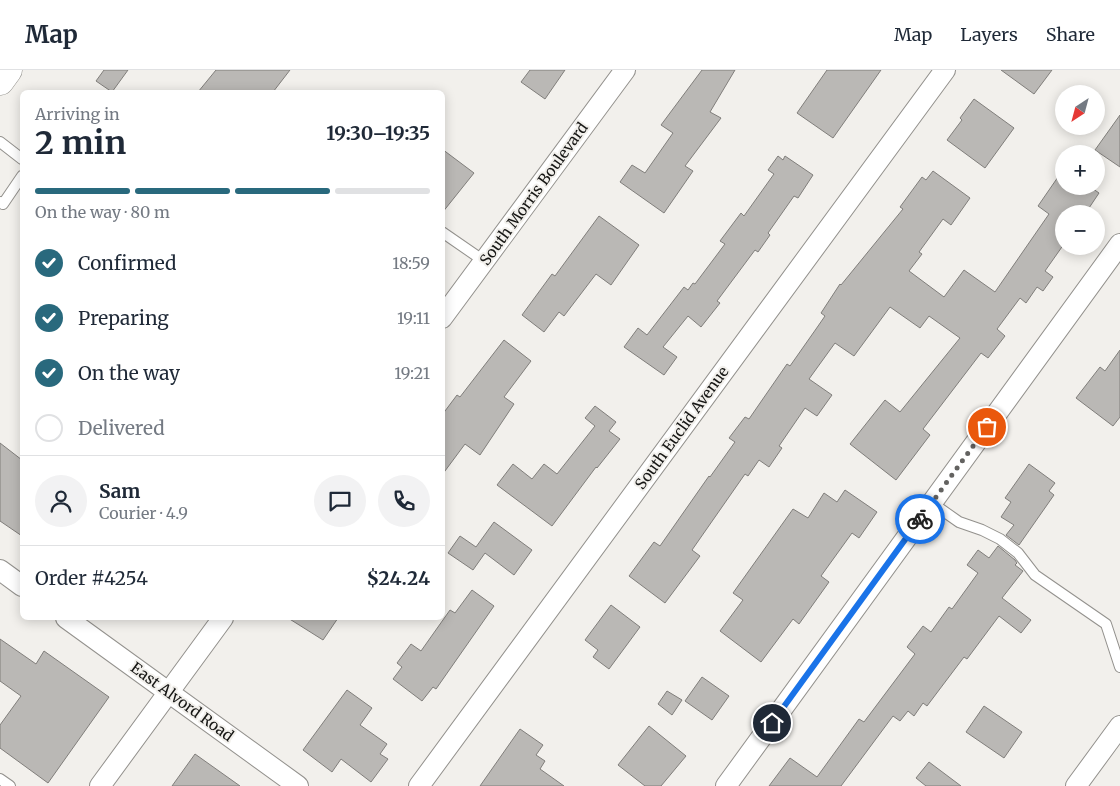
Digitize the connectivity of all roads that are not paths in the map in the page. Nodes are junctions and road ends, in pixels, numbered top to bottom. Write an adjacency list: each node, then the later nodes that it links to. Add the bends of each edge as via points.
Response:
1 (8, 70): 4 (main road)
2 (624, 70): 11 (street, South Morris Boulevard)
3 (945, 70): 25 (street, South Euclid Avenue)
4 (0, 81)
5 (0, 142): 6 (lane)
6 (20, 157)
7 (19, 188): 8 (lane, via 3,204)
8 (0, 202)
9 (445, 234): 11 (lane)
10 (1120, 244): 13 (street)
11 (484, 261): 12 (street, South Morris Boulevard)
12 (445, 314)
13 (932, 503): 18 (lane, via 959,522 1000,539 1018,553 1035,575 1106,624); 26 (street)
14 (0, 570): 15 (street)
15 (20, 585)
16 (69, 620): 19 (street, East Alvord Road)
17 (222, 620): 19 (street)
18 (1120, 667)
19 (169, 692): 23 (street); 24 (street, East Alvord Road)
20 (1120, 726): 27 (street)
21 (0, 779): 22 (lane)
22 (10, 786)
23 (100, 786)
24 (298, 786)
25 (419, 786)
26 (726, 786)
27 (1076, 786)

